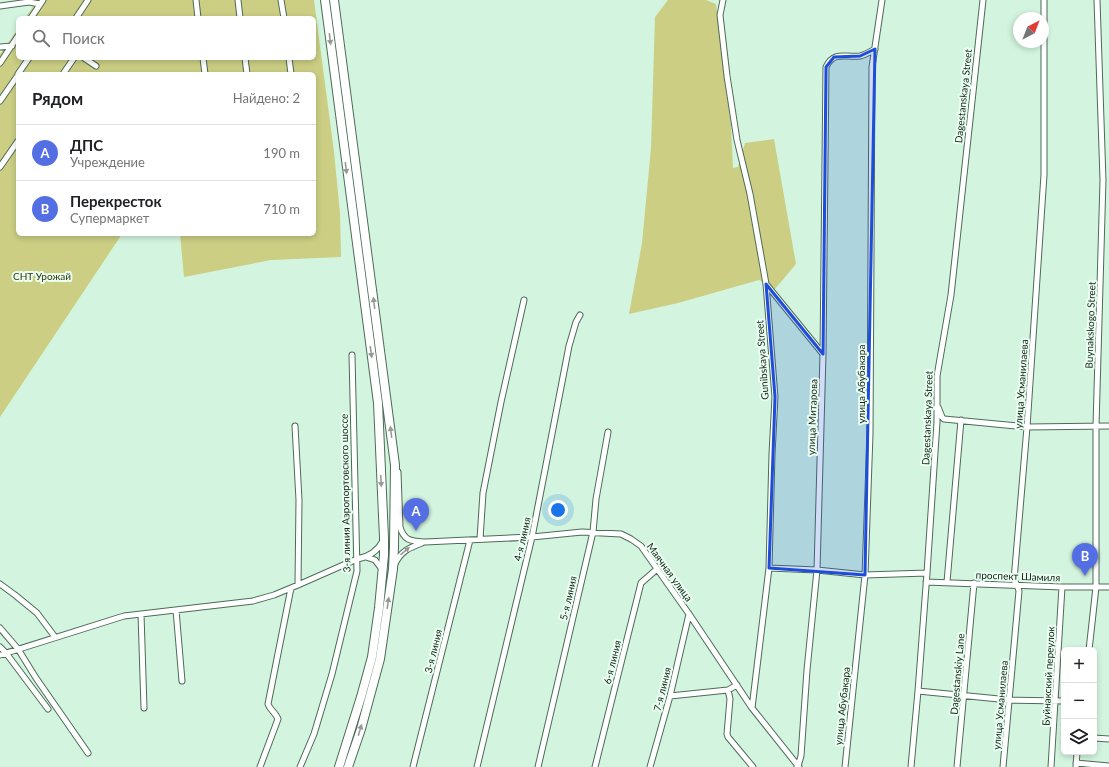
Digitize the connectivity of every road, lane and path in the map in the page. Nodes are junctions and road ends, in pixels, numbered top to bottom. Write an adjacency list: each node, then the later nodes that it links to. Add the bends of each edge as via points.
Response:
1 (88, 0): 15 (street)
2 (196, 0): 16 (street)
3 (238, 0): 17 (street)
4 (281, 0): 18 (street)
5 (325, 0): 55 (main road, one-way to 55, via 378,403)
6 (334, 0): 52 (main road, one-way to 6)
7 (723, 0): 40 (street, Gunibskaya Street, via 720,15 726,76 737,140 750,189)
8 (882, 0): 22 (street, улица Абубакара)
9 (983, 0): 45 (street, Dagestanskaya Street)
10 (1044, 0): 48 (street, улица Усманилаева, via 1044,175)
11 (1097, 0): 49 (street, Buynakskogo Street, via 1103,180)
12 (42, 2): 13 (street); 14 (street)
13 (0, 6)
14 (32, 16)
15 (77, 16)
16 (198, 16)
17 (240, 16)
18 (284, 16)
19 (16, 39): 20 (street)
20 (12, 46): 21 (street); 29 (street)
21 (0, 47)
22 (874, 49): 43 (street, улица Митарова, via 860,56 834,57 826,67); 67 (street, улица Абубакара, via 870,434)
23 (28, 60): 31 (street)
24 (73, 60): 32 (street)
25 (87, 60): 30 (street)
26 (203, 60): 33 (street)
27 (245, 60): 34 (street)
28 (289, 60): 35 (street)
29 (0, 63)
30 (96, 66)
31 (19, 72)
32 (64, 72)
33 (205, 72)
34 (247, 72)
35 (291, 72)
36 (16, 77): 37 (street)
37 (0, 101)
38 (16, 144): 39 (street)
39 (0, 167)
40 (766, 284): 43 (street); 61 (street, Gunibskaya Street, via 775,397)
41 (524, 300): 56 (street, via 483,493)
42 (580, 315): 54 (street, 4-я линия, via 569,346)
43 (823, 354): 65 (street, улица Митарова)
44 (352, 355): 60 (street, 3-я линия Аэропортовского шоссе)
45 (936, 400): 46 (street, via 944,419); 66 (street, Dagestanskaya Street, via 937,422)
46 (961, 420): 48 (street); 69 (street)
47 (295, 426): 72 (street, via 299,500)
48 (1027, 426): 49 (street); 73 (street, улица Усманилаева, via 1014,580)
49 (1096, 426): 50 (street); 75 (street, Buynakskogo Street)
50 (1109, 426)
51 (608, 432): 53 (street, 5-я линия)
52 (393, 450): 58 (street, via 398,472 402,534 410,540); 62 (main road)
53 (593, 532): 54 (street, Маячная улица); 63 (street, Маячная улица, via 621,534 632,538); 112 (street, 5-я линия)
54 (532, 537): 56 (street, Маячная улица); 111 (street, 4-я линия)
55 (384, 538): 59 (street, via 376,551); 64 (main road)
56 (480, 539): 57 (street, Маячная улица)
57 (470, 540): 58 (street, Маячная улица); 110 (street, 3-я линия)
58 (425, 542): 62 (street, one-way to 58, via 397,560 409,548)
59 (366, 557): 60 (street); 64 (street, via 375,560)
60 (357, 559): 72 (street); 107 (street, 3-я линия Аэропортовского шоссе, via 357,571 332,674 314,734)
61 (769, 568): 65 (street); 98 (street, Gunibskaya Street)
62 (393, 569): 109 (main road, one-way to 62, via 380,659)
63 (657, 569): 80 (street, Маячная улица); 113 (street, 6-я линия, via 641,583)
64 (383, 570): 108 (main road, via 372,657)
65 (817, 570): 67 (street); 116 (street, улица Митарова)
66 (927, 574): 67 (street); 68 (street, Dagestanskaya Street)
67 (865, 575): 117 (street, улица Абубакара)
68 (926, 582): 69 (street, проспект Шамиля); 91 (street, Dagestanskaya Street)
69 (947, 582): 70 (street, проспект Шамиля)
70 (974, 583): 73 (street, проспект Шамиля); 92 (street, Dagestanskiy Lane)
71 (0, 584): 82 (street, via 36,614)
72 (298, 585): 77 (street)
73 (1018, 585): 74 (street, проспект Шамиля); 94 (street, улица Усманилаева)
74 (1062, 586): 75 (street, проспект Шамиля); 95 (street, Буйнакский переулок)
75 (1096, 587): 76 (street, проспект Шамиля); 84 (street, Buynakskogo Street)
76 (1109, 587)
77 (291, 588): 78 (street, via 253,601); 106 (street, via 268,704 278,719)
78 (176, 610): 79 (street); 88 (street)
79 (141, 614): 82 (street, via 124,616); 97 (street)
80 (689, 614): 89 (street, Маячная улица); 93 (street, 7-я линия)
81 (0, 628): 85 (street)
82 (55, 637): 85 (street)
83 (0, 647): 86 (street)
84 (1089, 647)
85 (18, 649): 86 (street); 102 (street)
86 (6, 653): 87 (street); 99 (street)
87 (0, 655)
88 (182, 681)
89 (737, 685): 90 (street); 98 (street, Маячная улица)
90 (728, 690): 93 (street); 115 (street, via 730,699 727,734)
91 (918, 691): 92 (street); 118 (street, Dagestanskaya Street)
92 (964, 695): 94 (street); 119 (street, Dagestanskiy Lane)
93 (670, 696): 114 (street, 7-я линия)
94 (1009, 700): 95 (street); 120 (street, улица Усманилаева)
95 (1056, 701): 96 (street); 121 (street, Буйнакский переулок)
96 (1061, 701)
97 (144, 708)
98 (752, 708): 116 (street, Маячная улица)
99 (48, 709)
100 (1097, 738): 101 (street)
101 (1109, 739)
102 (88, 753)
103 (1077, 755): 104 (street)
104 (1076, 765): 105 (street)
105 (1109, 766)
106 (260, 767)
107 (300, 767)
108 (339, 767)
109 (348, 767)
110 (413, 767)
111 (476, 767)
112 (538, 767)
113 (595, 767)
114 (650, 767)
115 (753, 767)
116 (798, 767)
117 (845, 767)
118 (910, 767)
119 (957, 767)
120 (1003, 767)
121 (1051, 767)

